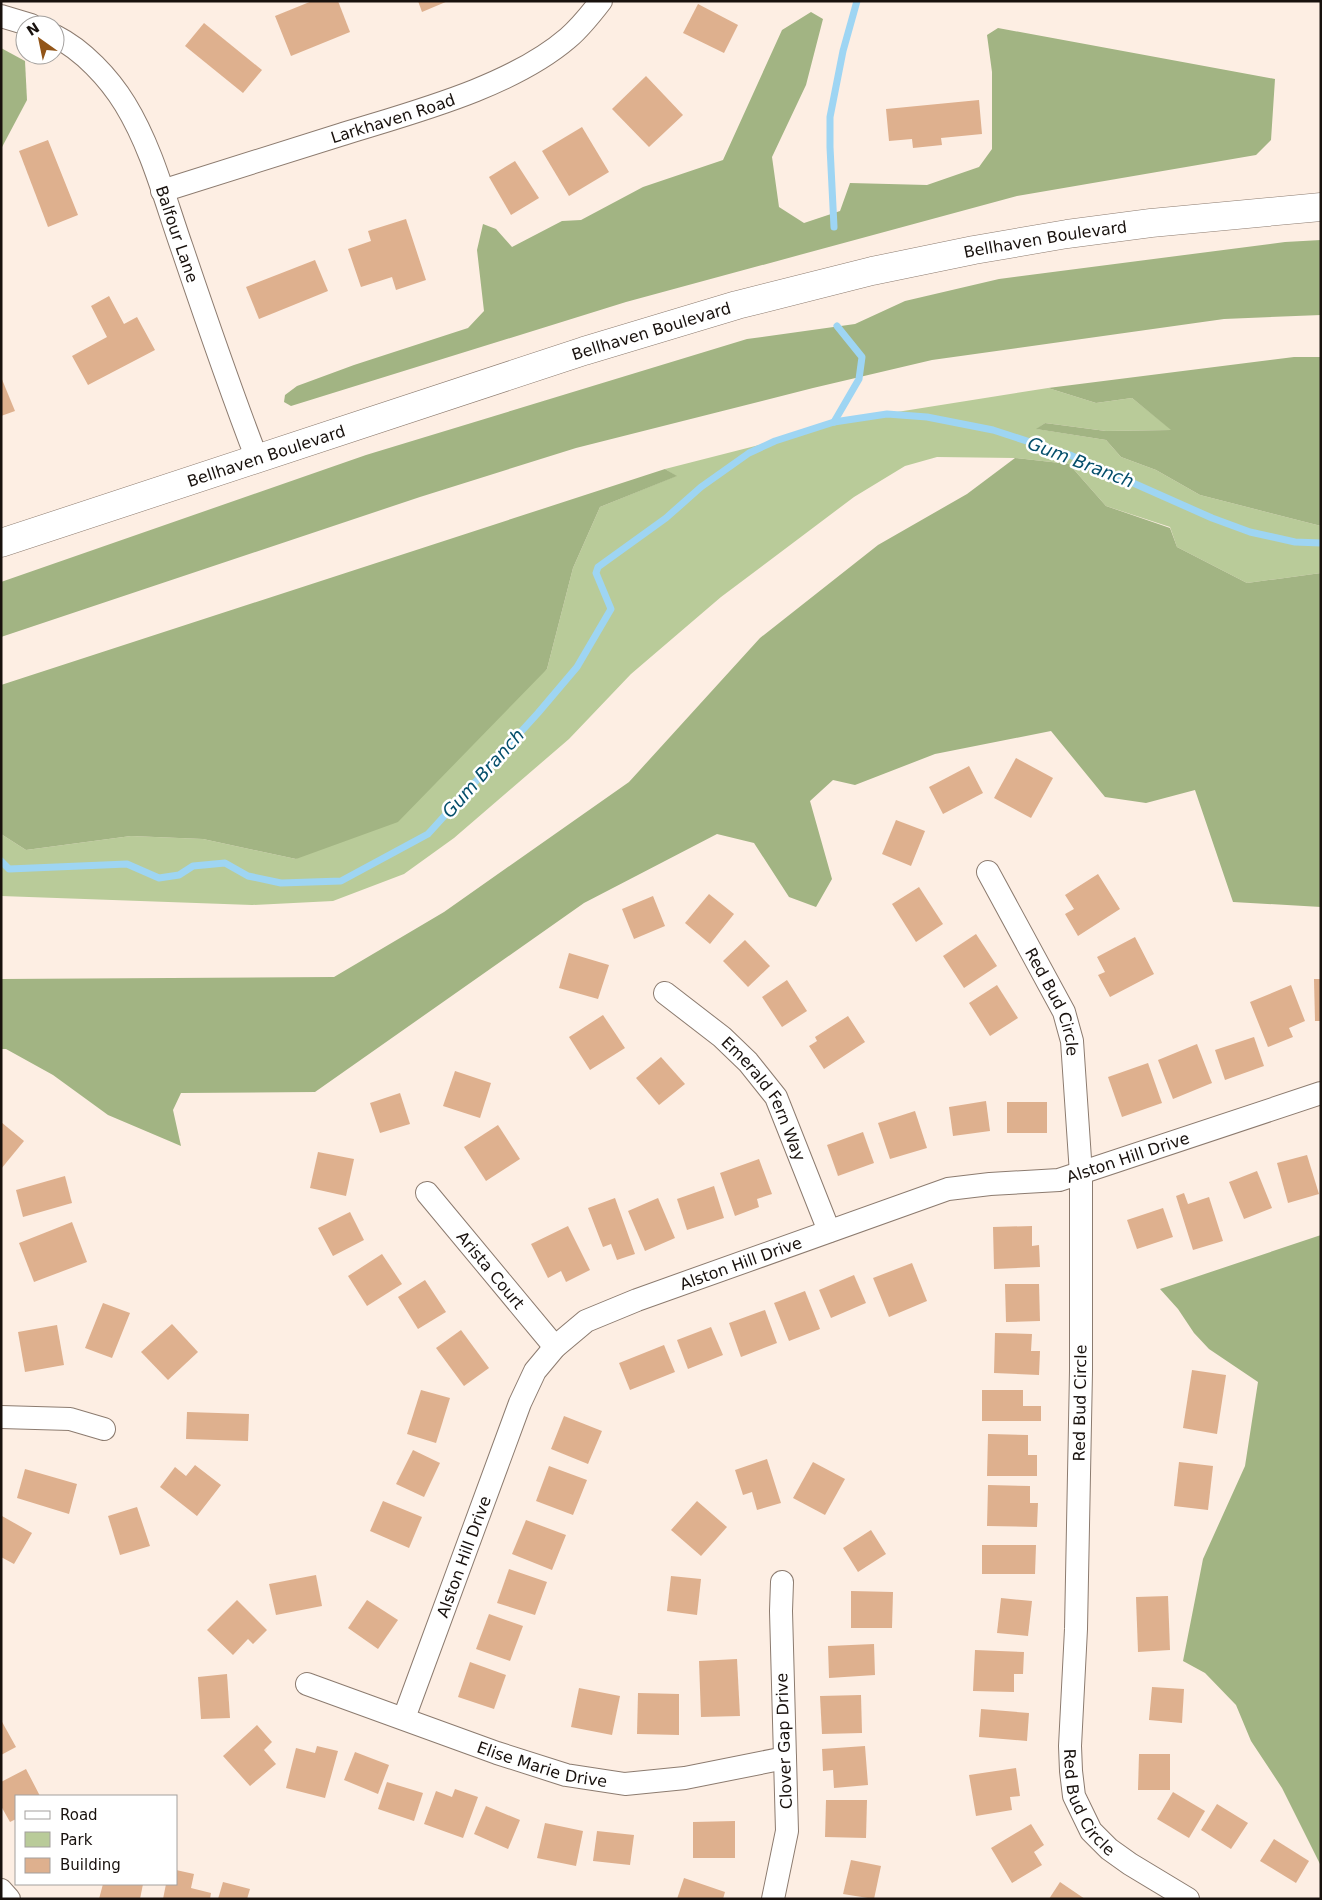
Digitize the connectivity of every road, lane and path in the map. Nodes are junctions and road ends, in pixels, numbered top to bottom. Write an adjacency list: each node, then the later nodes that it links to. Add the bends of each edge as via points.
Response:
1 (601, 1): 5 (street, Larkhaven Road, via 553,50 492,83 428,108)
2 (1, 16): 3 (street)
3 (15, 20)
4 (65, 43): 5 (street, Balfour Lane, via 106,78 124,102 146,147)
5 (162, 191): 7 (street, Balfour Lane)
6 (1321, 207): 7 (main road, Bellhaven Boulevard, via 1067,234 872,271 737,305)
7 (256, 459): 8 (main road, Bellhaven Boulevard)
8 (1, 543)
9 (988, 872): 12 (street, Red Bud Circle, via 1064,1012 1072,1041)
10 (664, 992): 14 (street, Emerald Fern Way, via 722,1037 772,1092)
11 (1320, 1093): 12 (street, Alston Hill Drive)
12 (1081, 1174): 14 (street, Alston Hill Drive, via 1059,1180 948,1189); 25 (street, Red Bud Circle, via 1081,1381 1070,1746 1074,1796 1091,1831 1108,1849)
13 (427, 1193): 15 (street, Arista Court)
14 (829, 1231): 15 (street, Alston Hill Drive, via 586,1321)
15 (555, 1347): 20 (street, Alston Hill Drive, via 535,1371 520,1404)
16 (1, 1417): 17 (street, via 70,1419)
17 (104, 1429)
18 (782, 1582): 21 (street, Clover Gap Drive)
19 (307, 1684): 20 (street, Elise Marie Drive)
20 (404, 1718): 21 (street, Elise Marie Drive, via 566,1775 625,1784 685,1778)
21 (785, 1758): 24 (street, Clover Gap Drive, via 787,1831)
22 (1, 1890): 23 (street)
23 (9, 1899)
24 (773, 1899)
25 (1188, 1899)

